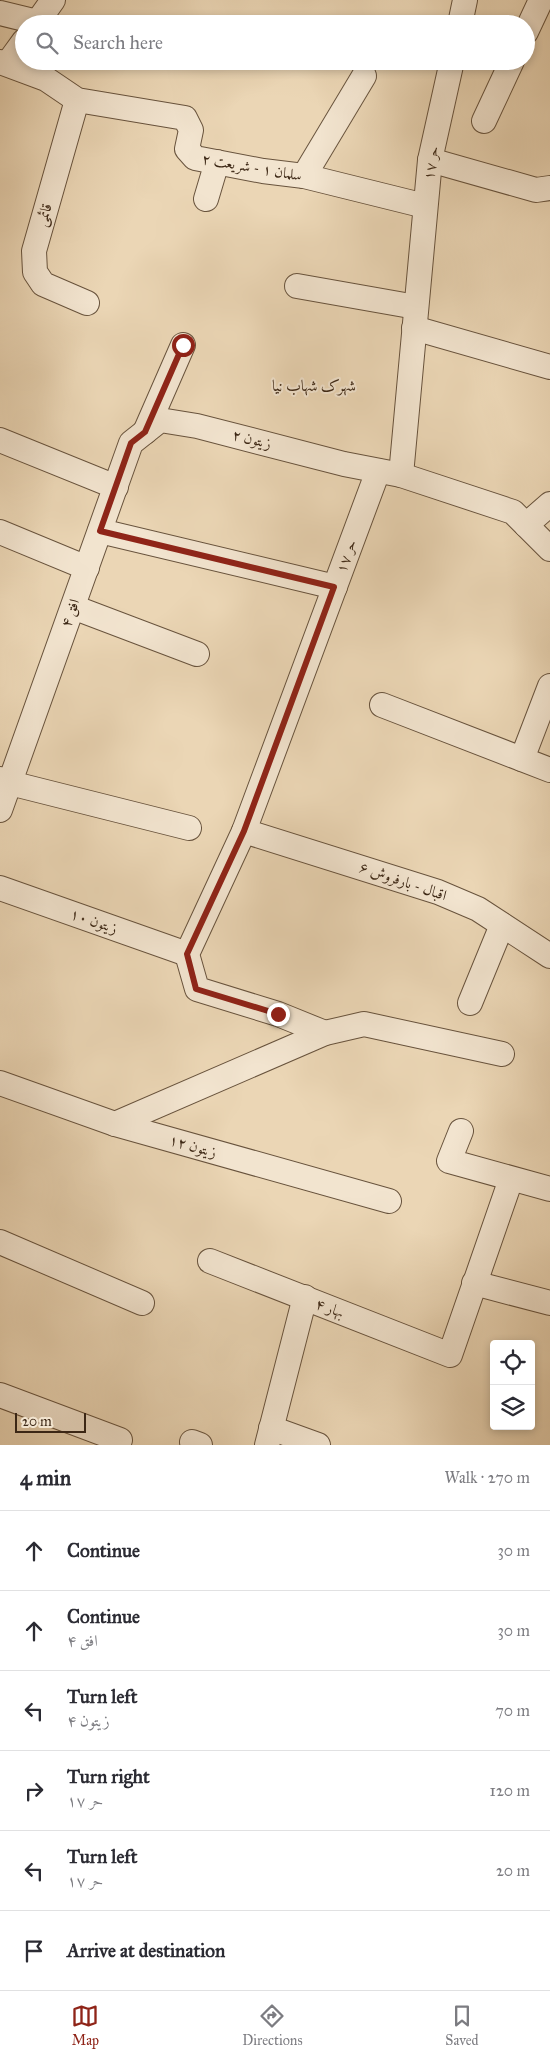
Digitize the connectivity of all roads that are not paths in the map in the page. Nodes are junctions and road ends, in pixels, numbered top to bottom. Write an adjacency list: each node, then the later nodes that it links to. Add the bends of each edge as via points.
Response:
1 (53, 0): 5 (street)
2 (465, 0): 6 (street)
3 (541, 0): 7 (street)
4 (0, 13): 8 (street)
5 (43, 15)
6 (462, 15)
7 (534, 15)
8 (15, 17)
9 (15, 51): 10 (street)
10 (4, 63)
11 (22, 70): 15 (street, سلمان ۱ - شریعت ۲, via 46,79)
12 (450, 70): 17 (street, حر ۱۷)
13 (508, 70): 16 (street)
14 (364, 76): 19 (street)
15 (77, 100): 18 (street, سلمان ۱ - شریعت ۲, via 185,118 191,130 187,148 195,158); 24 (street, قائمی, via 34,251 34,272 43,284)
16 (484, 120)
17 (430, 160): 20 (street, via 536,190); 22 (street, حر ۱۷)
18 (217, 162): 19 (street, سلمان ۱ - شریعت ۲); 21 (street)
19 (304, 176): 22 (street, سلمان ۱ - شریعت ۲)
20 (550, 188)
21 (206, 199)
22 (426, 206): 25 (street, حر ۱۷)
23 (298, 286): 25 (street)
24 (87, 303)
25 (415, 317): 27 (street); 31 (street, حر ۱۷)
26 (183, 345): 28 (street, افق ۴)
27 (550, 367)
28 (138, 437): 30 (street, زیتون ۲, via 160,420); 32 (street, افق ۴)
29 (0, 440): 32 (street)
30 (378, 470): 31 (street); 39 (street, حر ۱۷)
31 (401, 475): 34 (street, via 513,512)
32 (116, 487): 35 (street, افق ۴)
33 (550, 504): 34 (street)
34 (526, 525): 37 (street)
35 (100, 531): 38 (street, افق ۴); 39 (street)
36 (0, 532): 38 (street)
37 (550, 549)
38 (87, 568): 40 (street, افق ۴)
39 (334, 587): 49 (street, حر ۱۷)
40 (72, 607): 41 (street); 46 (street, افق ۴)
41 (197, 654)
42 (550, 686): 44 (street)
43 (382, 705): 44 (street)
44 (522, 760): 45 (street)
45 (550, 770)
46 (5, 781): 47 (street, افق ۴); 48 (street)
47 (0, 810)
48 (190, 828)
49 (244, 831): 51 (street, اقبال - بارفروش ۶, via 438,892 478,909); 52 (street, حر ۱۷)
50 (0, 888): 52 (street, زیتون ۱۰)
51 (502, 925): 53 (street, اقبال - بارفروش ۶); 54 (street)
52 (187, 954): 55 (street, via 196,989 278,1014)
53 (550, 956)
54 (470, 1003)
55 (325, 1033): 56 (street, via 364,1024); 58 (street)
56 (502, 1054)
57 (0, 1083): 58 (street, زیتون ۱۲)
58 (115, 1124): 62 (street, زیتون ۱۲)
59 (461, 1131): 60 (street, via 449,1161)
60 (512, 1179): 61 (street); 65 (street)
61 (550, 1190)
62 (389, 1201)
63 (0, 1242): 67 (street)
64 (210, 1261): 66 (street, بهار ۴)
65 (474, 1283): 66 (street, بهار ۴, via 450,1355); 68 (street)
66 (305, 1298): 70 (street)
67 (142, 1303)
68 (550, 1303)
69 (0, 1395): 71 (street)
70 (269, 1437): 72 (street)
71 (120, 1440)
72 (318, 1445)

